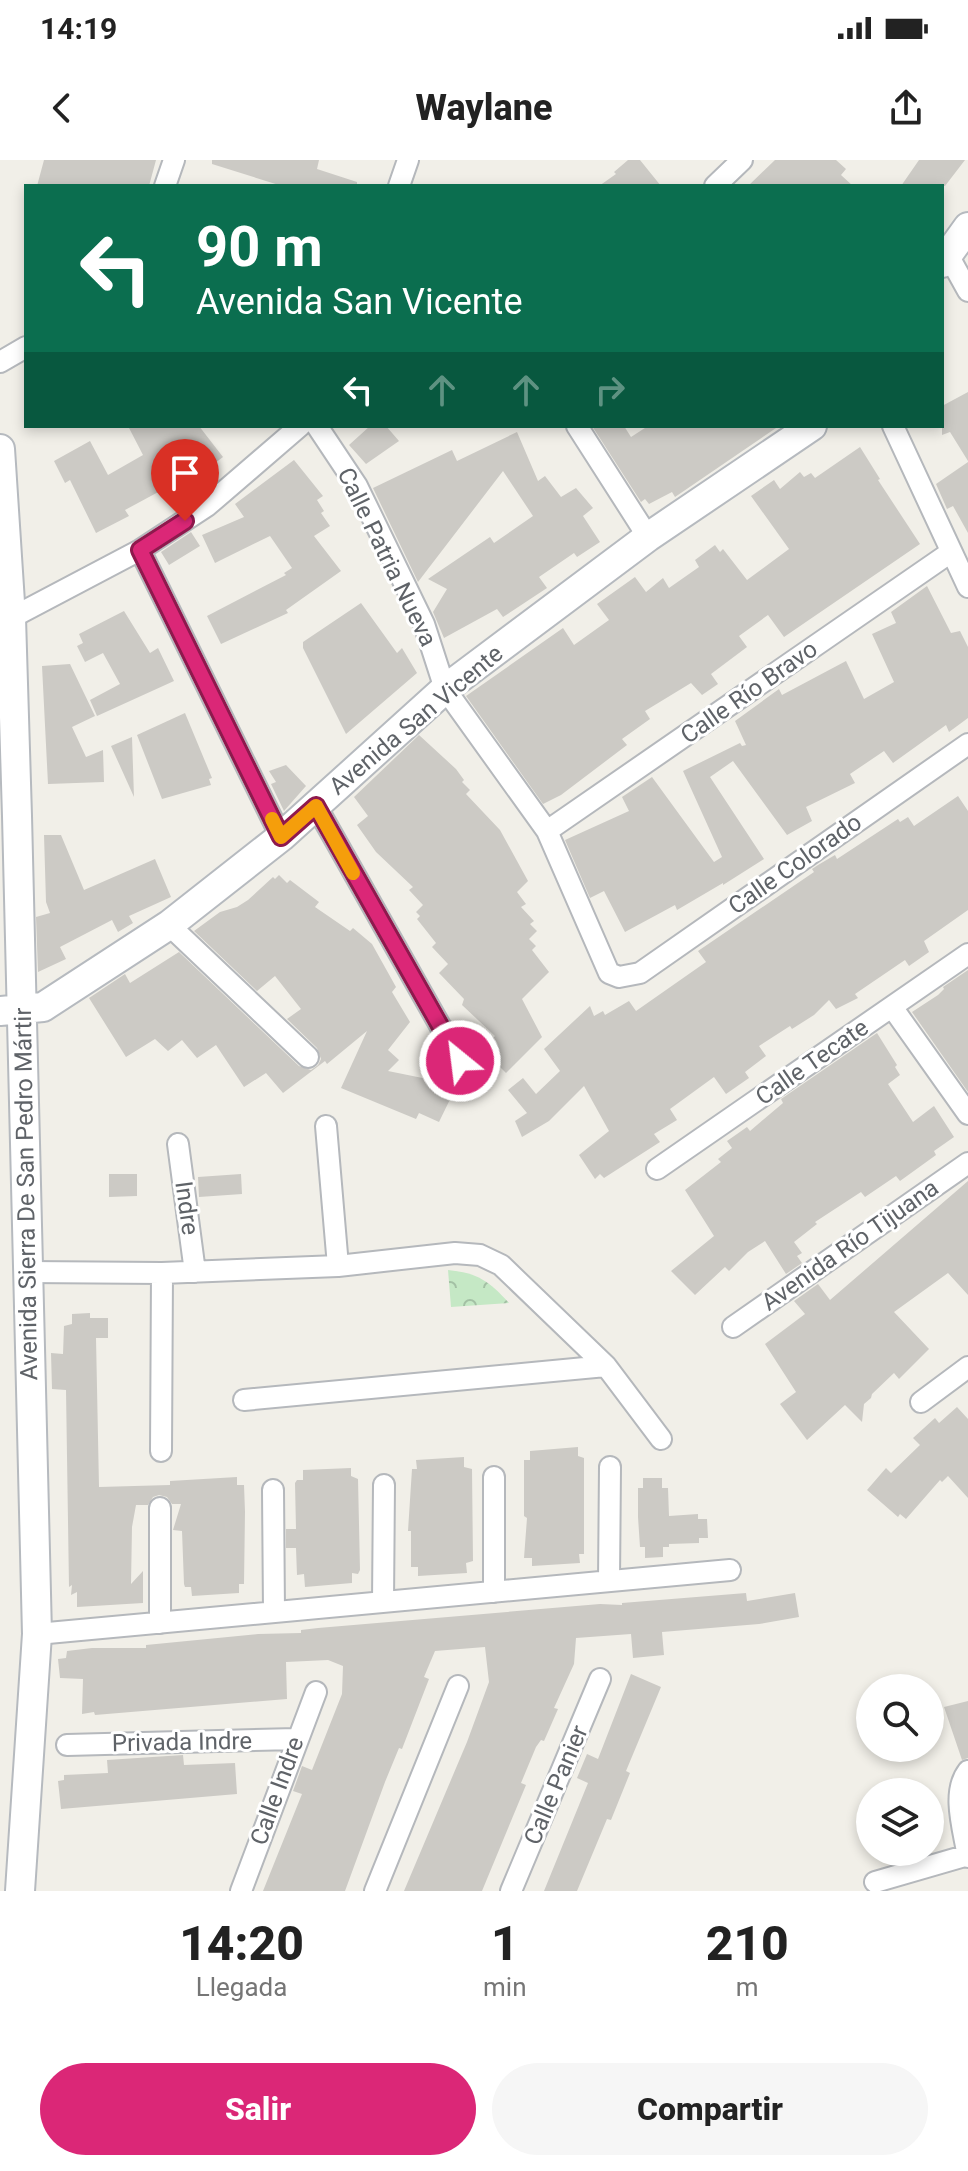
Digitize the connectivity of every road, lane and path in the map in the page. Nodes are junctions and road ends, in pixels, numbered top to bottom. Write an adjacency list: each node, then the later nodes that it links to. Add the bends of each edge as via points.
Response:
1 (174, 160): 4 (street)
2 (408, 160): 5 (street)
3 (742, 160): 6 (street)
4 (166, 184)
5 (400, 184)
6 (717, 184)
7 (968, 227): 8 (street)
8 (945, 259): 9 (street)
9 (968, 291)
10 (24, 348): 11 (street)
11 (0, 362)
12 (298, 428): 20 (street, via 207,506)
13 (318, 428): 24 (street, Calle Patria Nueva, via 357,486 404,582)
14 (578, 428): 19 (street)
15 (809, 428): 19 (street, Avenida San Vicente)
16 (894, 428): 21 (street)
17 (0, 449): 18 (street, Avenida Sierra De San Pedro Mártir)
18 (3, 521): 23 (street, Avenida Sierra De San Pedro Mártir)
19 (648, 537): 24 (street, Avenida San Vicente)
20 (140, 550): 23 (street); 28 (street)
21 (951, 552): 22 (street); 27 (street, Calle Río Bravo)
22 (968, 587)
23 (11, 618): 33 (street, Avenida Sierra De San Pedro Mártir)
24 (445, 689): 26 (street, Avenida San Vicente); 27 (street, Calle Patria Nueva)
25 (968, 744): 31 (street, Calle Colorado, via 640,973)
26 (316, 806): 28 (street, Avenida San Vicente); 35 (street)
27 (547, 831): 31 (street, Calle Patria Nueva, via 604,963)
28 (281, 837): 29 (street, Avenida San Vicente)
29 (169, 925): 33 (street, Avenida San Vicente, via 56,1000); 34 (street)
30 (968, 954): 32 (street, Calle Tecate)
31 (619, 977)
32 (892, 1007): 36 (street); 40 (street, Calle Tecate)
33 (11, 1011): 42 (street, Avenida Sierra De San Pedro Mártir)
34 (308, 1057)
35 (460, 1061)
36 (968, 1114)
37 (326, 1126): 41 (street)
38 (178, 1144): 43 (street, Indre)
39 (968, 1163): 45 (street, Avenida Río Tijuana)
40 (657, 1169)
41 (338, 1266): 43 (street); 46 (street, via 480,1255 501,1265)
42 (27, 1272): 44 (street); 63 (street, Avenida Sierra De San Pedro Mártir)
43 (195, 1272): 44 (street)
44 (162, 1273): 51 (street)
45 (733, 1327)
46 (606, 1366): 48 (street); 50 (street)
47 (968, 1367): 49 (street)
48 (244, 1400)
49 (921, 1402)
50 (661, 1439)
51 (161, 1451)
52 (610, 1467): 58 (street)
53 (494, 1477): 59 (street)
54 (384, 1485): 60 (street)
55 (273, 1490): 61 (street)
56 (160, 1508): 62 (street)
57 (730, 1570): 58 (street)
58 (609, 1581): 59 (street)
59 (494, 1592): 60 (street)
60 (383, 1602): 61 (street)
61 (274, 1612): 62 (street)
62 (160, 1623): 63 (street)
63 (37, 1634): 72 (street, Avenida Sierra De San Pedro Mártir)
64 (600, 1679): 75 (street, Calle Panier)
65 (458, 1686): 74 (street)
66 (316, 1692): 67 (street, Calle Indre)
67 (296, 1739): 68 (street, Privada Indre); 73 (street, Calle Indre)
68 (67, 1745)
69 (968, 1771): 70 (street, via 959,1795)
70 (968, 1856): 71 (street)
71 (875, 1882)
72 (20, 1891)
73 (241, 1891)
74 (375, 1891)
75 (511, 1891)

